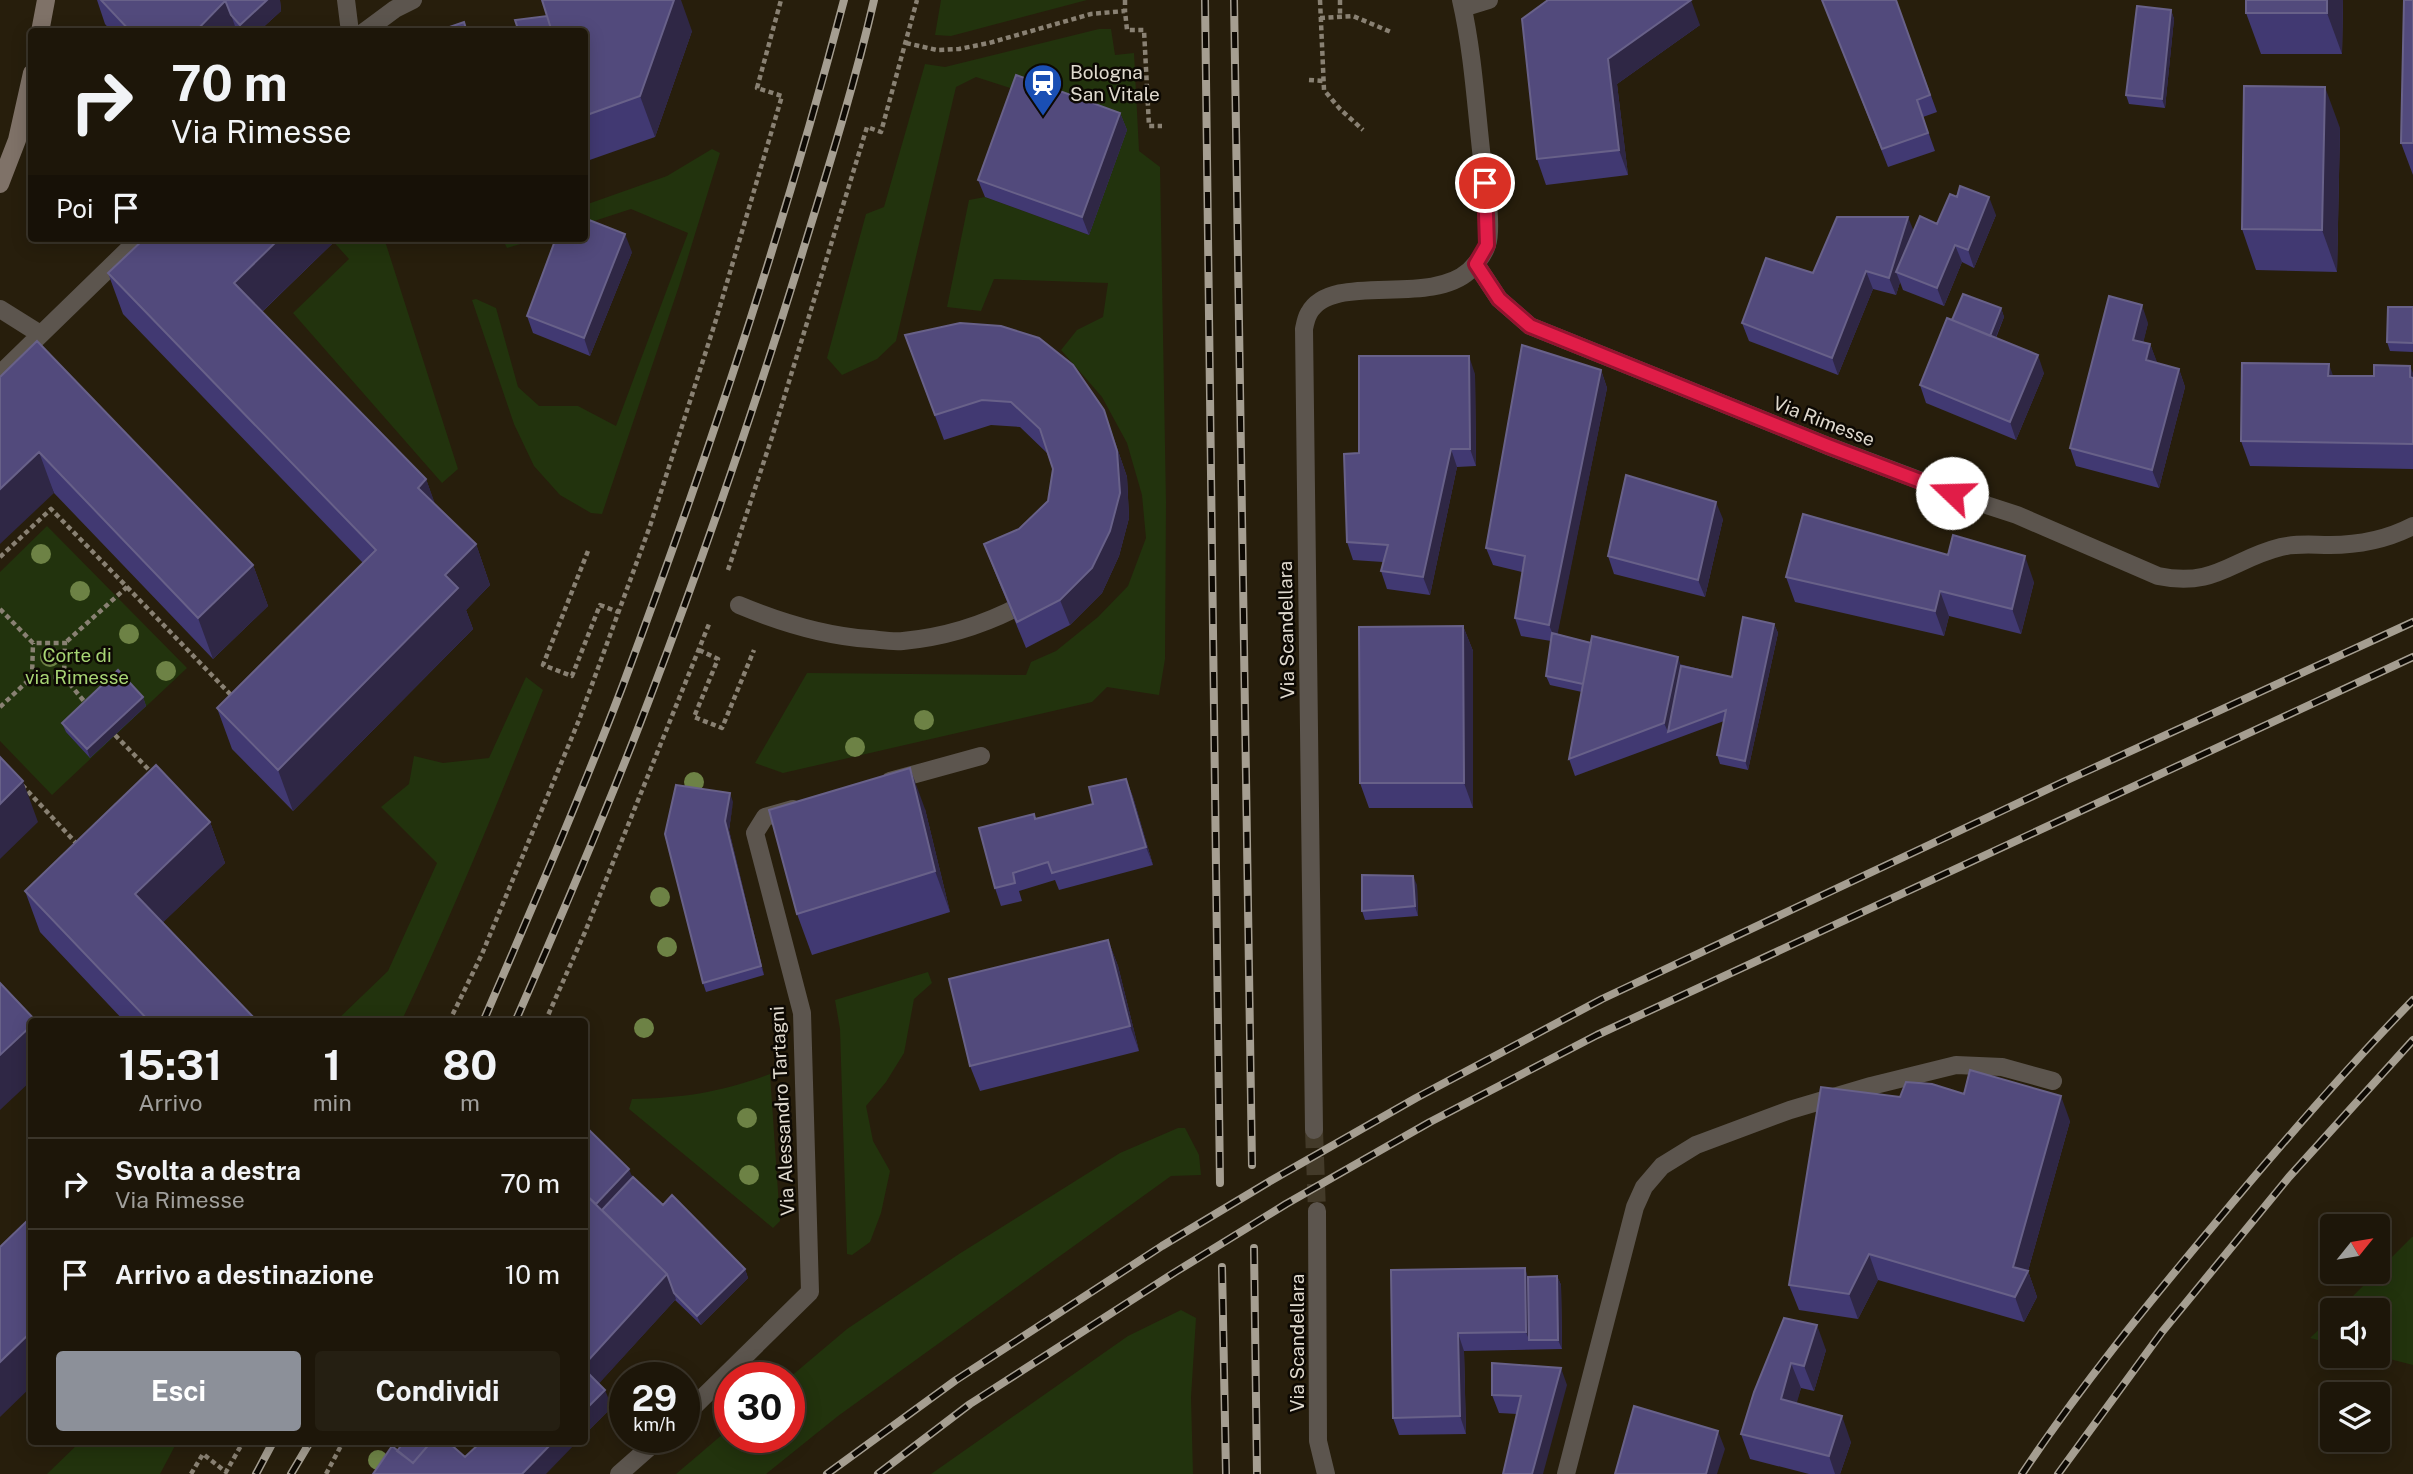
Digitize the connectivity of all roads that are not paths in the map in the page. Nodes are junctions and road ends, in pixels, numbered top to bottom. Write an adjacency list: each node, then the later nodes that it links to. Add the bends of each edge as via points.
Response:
1 (46, 0): 6 (main road)
2 (346, 0): 7 (street)
3 (412, 0): 8 (street)
4 (1489, 0): 5 (street)
5 (1462, 4): 12 (street, via 1488,219 1487,245)
6 (41, 28)
7 (350, 28)
8 (369, 28)
9 (28, 90): 10 (main road)
10 (0, 184)
11 (136, 242): 14 (street)
12 (1476, 264): 16 (street, Via Rimesse, via 1499,299 1530,326 1828,446 2029,520 2158,576 2214,575 2281,547 2356,544); 23 (street, Via Scandellara, via 1461,278 1441,286 1335,294 1309,313 1304,329)
13 (0, 309): 14 (street)
14 (40, 334): 15 (street)
15 (0, 374)
16 (2413, 526)
17 (1048, 590): 18 (street, via 993,619 901,642 849,638 793,626)
18 (739, 606)
19 (981, 756): 20 (street)
20 (879, 785)
21 (816, 802): 25 (street, Via Alessandro Tartagni, via 765,817 755,834 803,1013 810,1292)
22 (2053, 1081): 29 (street, via 2002,1067 1956,1065 1790,1110 1696,1145 1662,1166 1635,1207)
23 (1314, 1130)
24 (1317, 1211): 28 (street, Via Scandellara, via 1318,1441)
25 (700, 1400)
26 (643, 1453): 27 (street)
27 (619, 1474)
28 (1326, 1474)
29 (1566, 1474)

